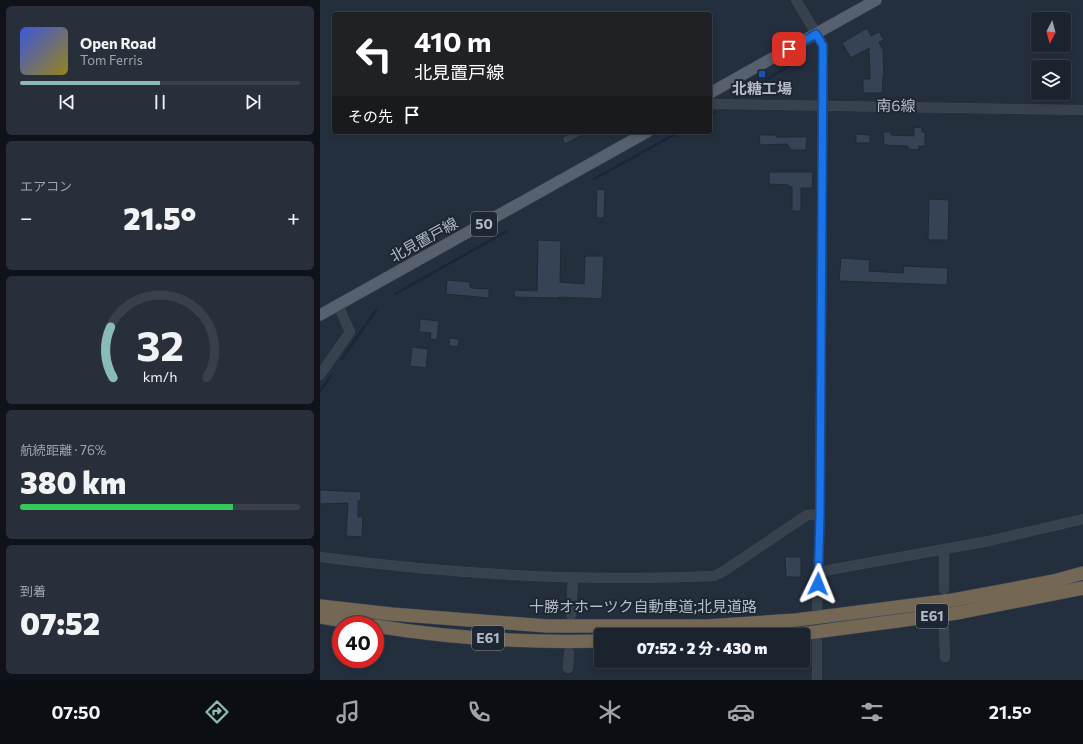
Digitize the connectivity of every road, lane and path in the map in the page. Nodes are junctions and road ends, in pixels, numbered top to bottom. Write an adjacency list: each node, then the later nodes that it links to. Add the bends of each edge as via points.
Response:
1 (796, 0): 3 (street)
2 (876, 0): 3 (main road)
3 (816, 34): 4 (main road); 6 (street, via 823,46)
4 (712, 92)
5 (712, 103): 6 (street, 南6線)
6 (823, 105): 7 (street, 南6線); 12 (street)
7 (1083, 110)
8 (633, 136): 9 (main road, 北見置戸線 / 50)
9 (338, 306): 10 (main road, 北見置戸線 / 50); 11 (street, via 350,332)
10 (320, 315)
11 (320, 375)
12 (820, 514): 16 (street); 18 (street, via 807,515 714,576)
13 (1083, 519): 14 (street)
14 (944, 550): 16 (street); 20 (street)
15 (320, 557): 18 (street, via 376,564)
16 (818, 572): 22 (street)
17 (1083, 573): 21 (highway, 十勝オホーツク自動車道;北見道路 / E61, via 953,600 796,620 707,626 547,626)
18 (573, 578): 23 (street)
19 (1083, 588): 28 (highway, E61, via 957,613)
20 (944, 589)
21 (320, 606)
22 (817, 608)
23 (571, 615)
24 (320, 617): 25 (highway)
25 (332, 619)
26 (384, 627): 29 (highway, E61, via 476,638 551,642)
27 (944, 629): 32 (street)
28 (810, 633)
29 (594, 641)
30 (817, 642): 34 (street)
31 (569, 653): 33 (street)
32 (944, 657)
33 (568, 668)
34 (817, 680)

